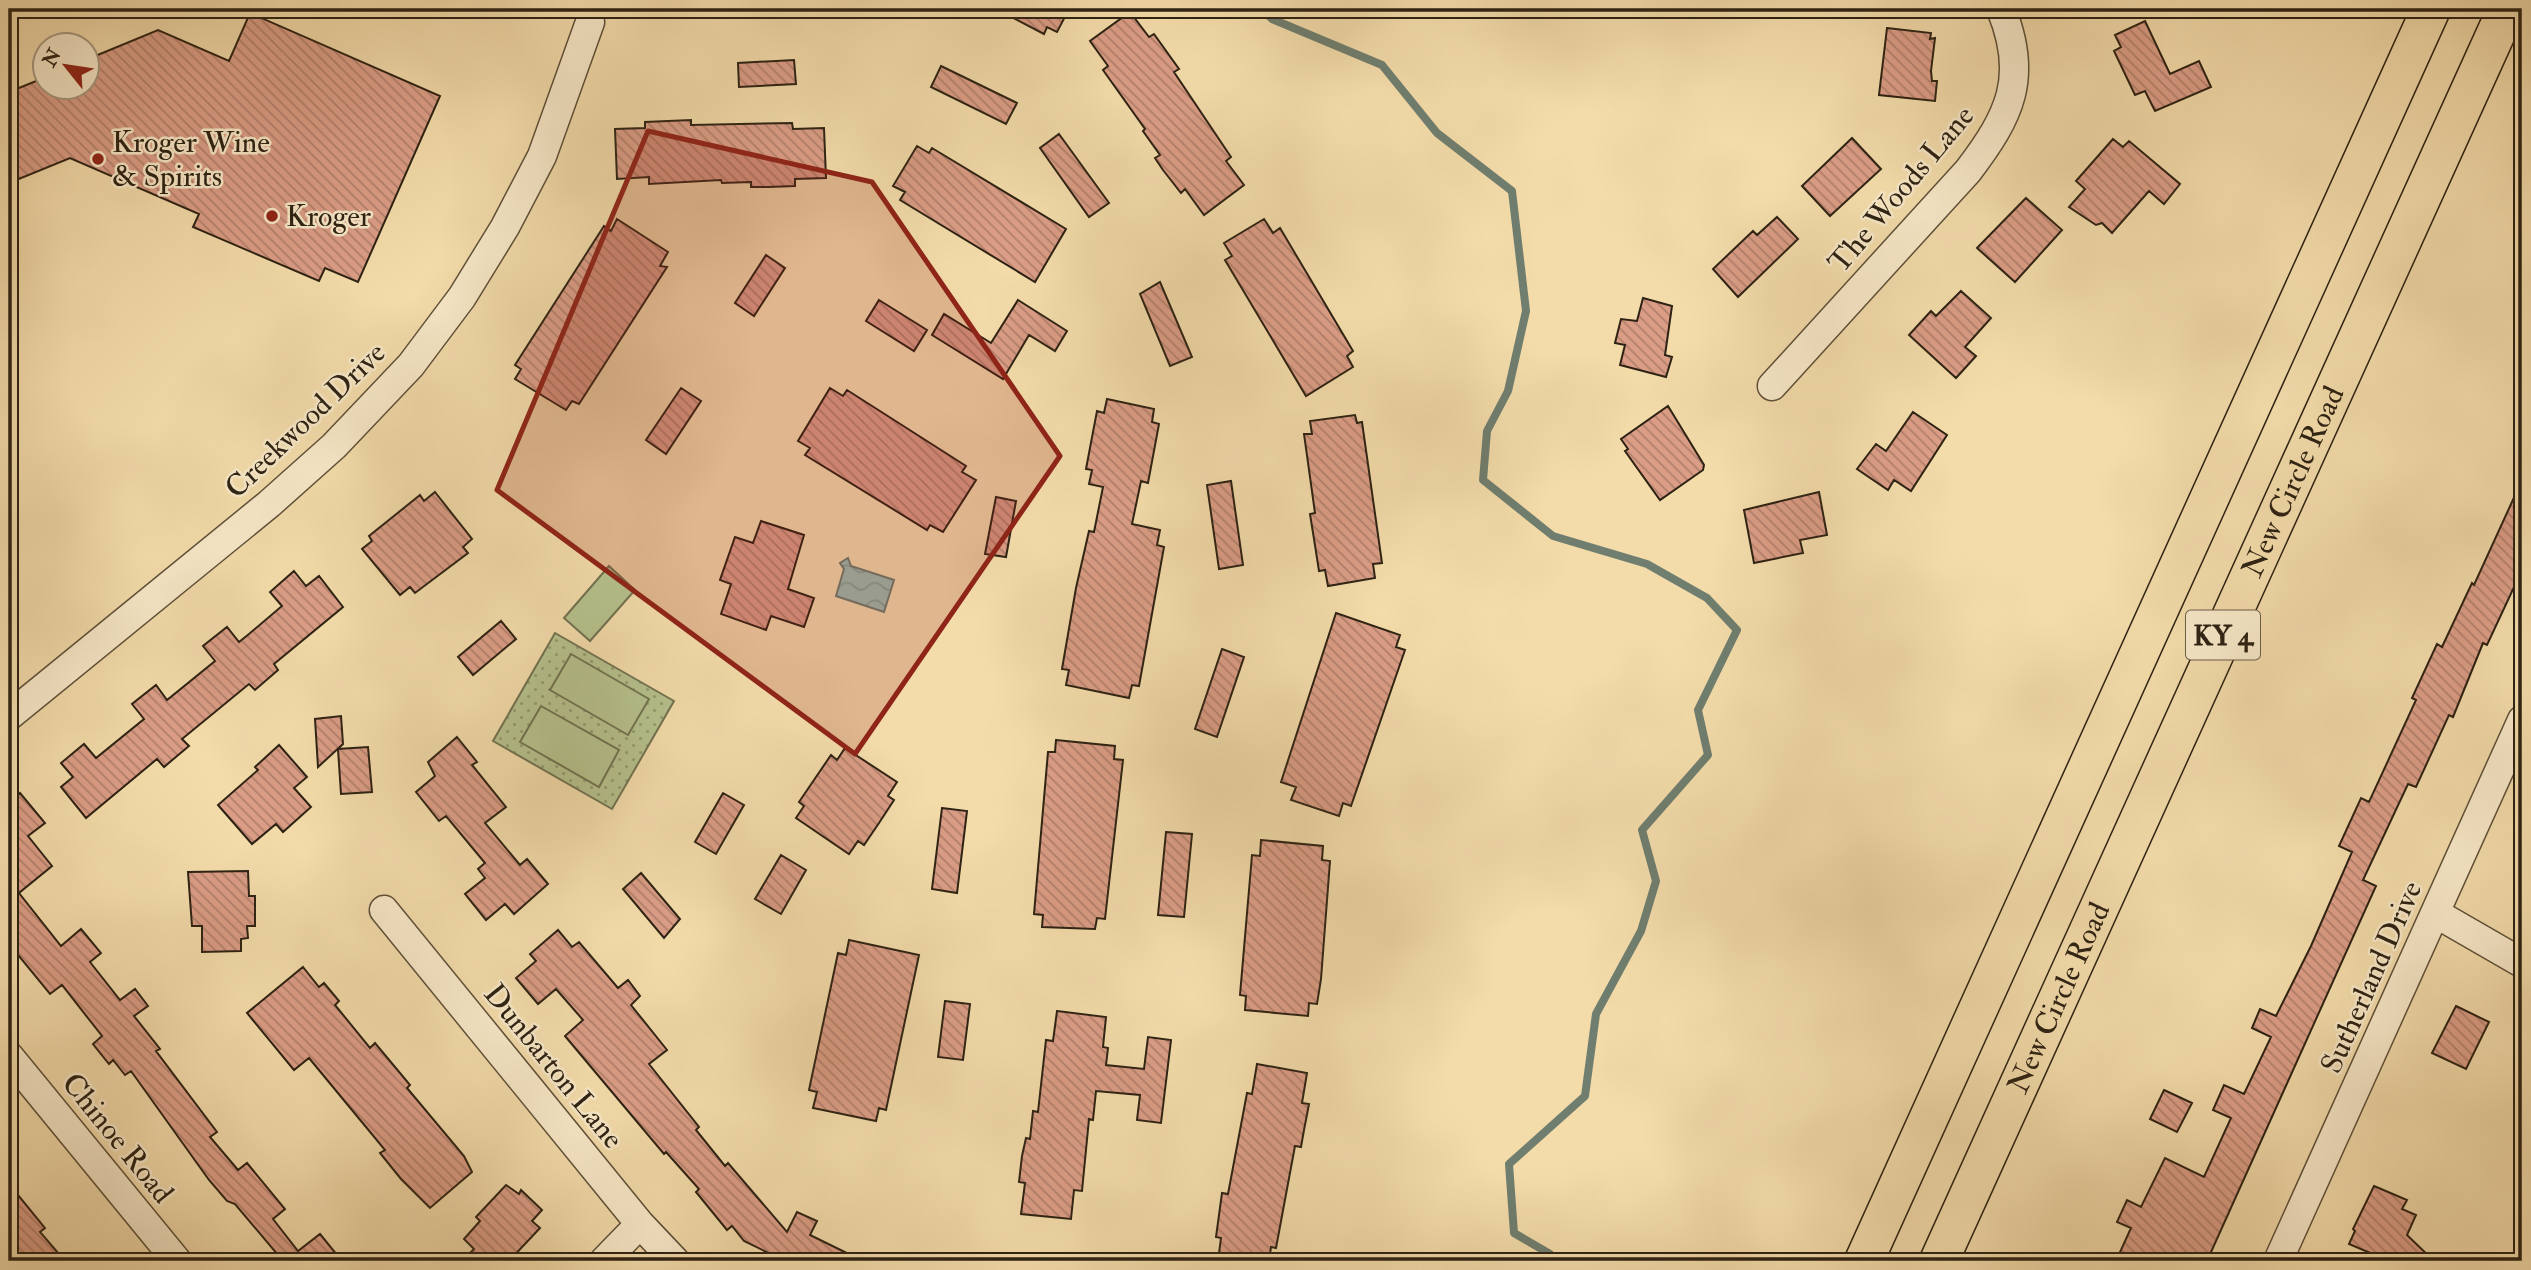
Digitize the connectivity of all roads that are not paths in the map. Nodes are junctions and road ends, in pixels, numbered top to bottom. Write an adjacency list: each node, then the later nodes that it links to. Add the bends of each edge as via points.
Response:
1 (2001, 9): 5 (street, The Woods Lane, via 2016,69 2011,101 1996,135)
2 (2431, 9): 16 (highway, KY 4)
3 (2507, 9): 17 (highway, New Circle Road / KY 4)
4 (590, 22): 6 (street, Creekwood Drive, via 542,156 505,228 462,297 411,365 344,437 270,504)
5 (1772, 386)
6 (9, 716)
7 (2522, 720): 9 (street, Sutherland Drive)
8 (384, 910): 12 (street, Dunbarton Lane)
9 (2437, 914): 10 (street); 18 (street, Sutherland Drive)
10 (2522, 963)
11 (9, 1056): 13 (street, Chinoe Road)
12 (640, 1224): 14 (street); 15 (street, Dunbarton Lane)
13 (177, 1261)
14 (604, 1261)
15 (675, 1261)
16 (1864, 1261)
17 (1938, 1261)
18 (2278, 1261)

